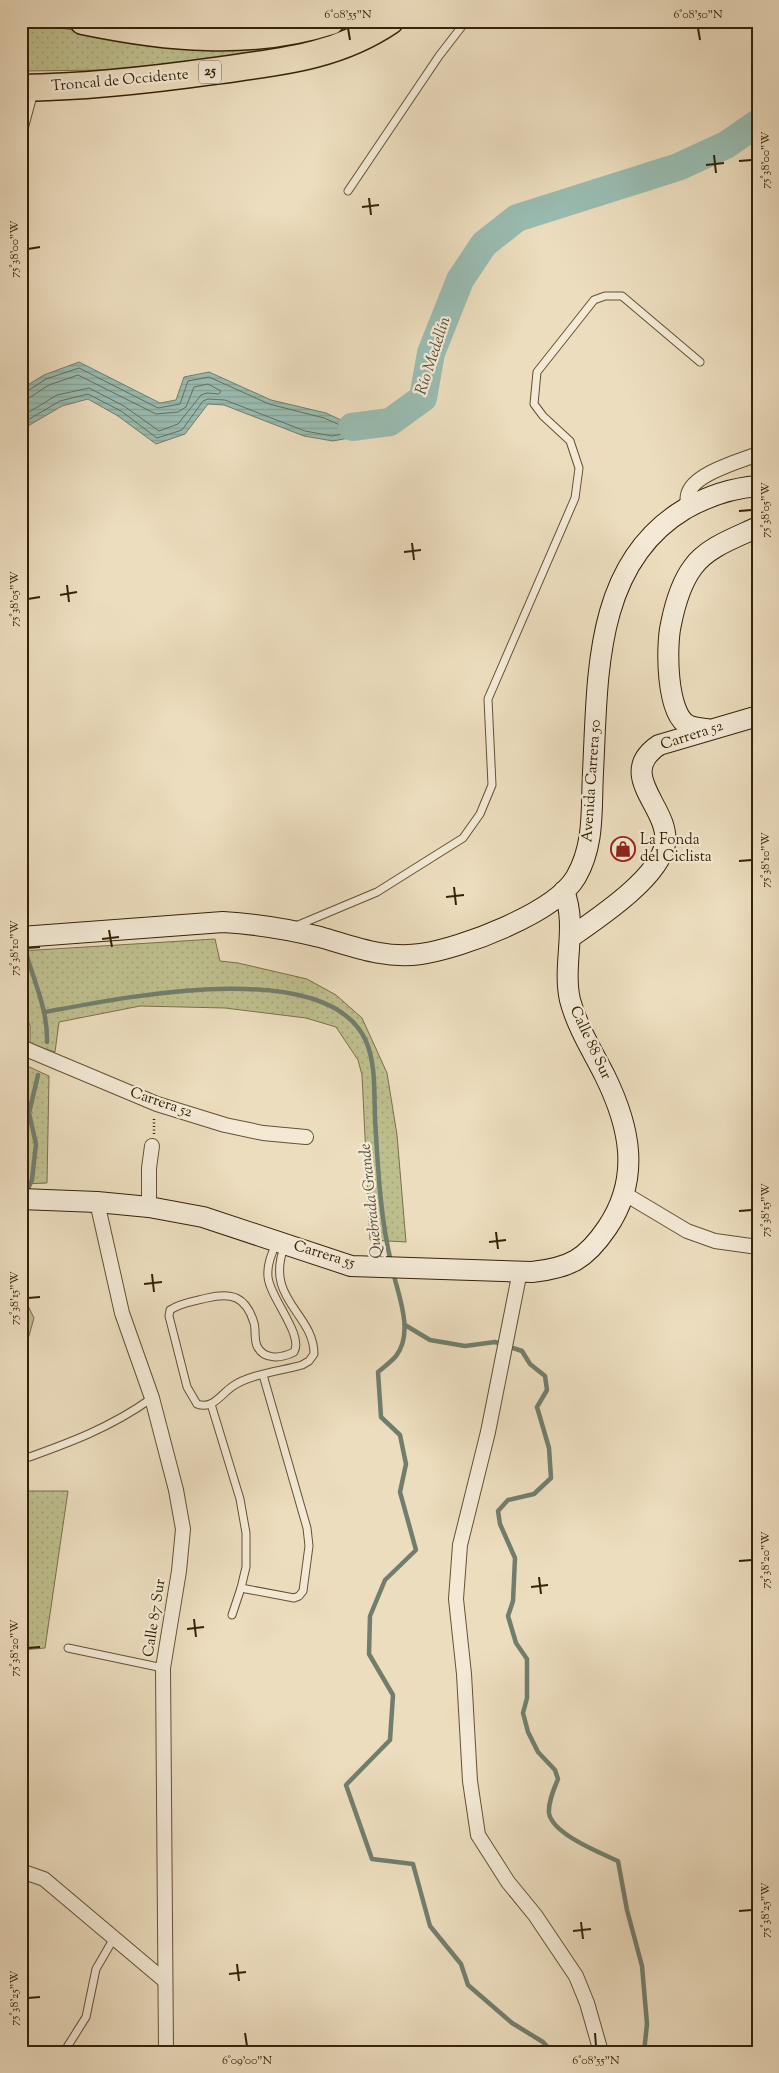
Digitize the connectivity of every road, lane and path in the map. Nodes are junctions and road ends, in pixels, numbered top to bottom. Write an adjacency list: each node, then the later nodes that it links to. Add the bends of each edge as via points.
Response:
1 (84, 21): 2 (highway, via 177,37 276,35)
2 (331, 21)
3 (390, 21): 5 (highway, Troncal de Occidente / 25, via 348,44 285,62 142,81)
4 (466, 21): 7 (lane)
5 (28, 88): 6 (lane)
6 (21, 140)
7 (348, 191)
8 (700, 362): 16 (lane, via 622,296 605,296 594,300 538,372 534,404 570,441 579,468 575,498 488,699 492,785 480,814 463,838 377,892)
9 (758, 454): 11 (street, via 702,478 688,495)
10 (758, 486): 11 (street, Avenida Carrera 50, via 736,488)
11 (689, 507): 15 (street, Avenida Carrera 50, via 644,544 627,567 614,598 599,665 590,841 578,872)
12 (758, 527): 14 (street, via 709,553 694,565 683,584 670,626 669,673 674,707 688,725)
13 (758, 716): 14 (street, Carrera 52)
14 (707, 730): 18 (street, Carrera 52, via 659,745 645,758 642,778 664,832 665,844 661,855 647,875 616,905)
15 (564, 891): 16 (street, Avenida Carrera 50, via 548,905 485,935 422,954 369,952); 18 (street, Calle 88 Sur, via 569,903)
16 (286, 930): 17 (street, Avenida Carrera 50, via 223,922)
17 (28, 937)
18 (571, 937): 23 (street, Calle 88 Sur, via 568,991 575,1016 618,1104 628,1153 629,1174)
19 (21, 1047): 20 (street, Carrera 52)
20 (138, 1096): 21 (street, Carrera 52, via 225,1124 263,1133); 22 (path, via 152,1111 155,1123)
21 (306, 1137)
22 (152, 1146): 26 (street)
23 (625, 1194): 28 (street, via 687,1231 715,1241); 29 (street, Carrera 55, via 606,1229 583,1257 555,1270)
24 (27, 1199): 25 (street, Carrera 55)
25 (97, 1202): 26 (street, Carrera 55); 31 (street, Calle 87 Sur, via 122,1313)
26 (149, 1207): 27 (street, Carrera 55, via 203,1217)
27 (281, 1242): 29 (street, Carrera 55, via 351,1266); 30 (lane, via 279,1270 282,1284 291,1307 311,1336 314,1354 302,1365); 32 (lane, via 269,1263 268,1279 296,1340 294,1352 276,1358 257,1347 254,1322 246,1306 232,1295 218,1295 170,1310 186,1387 197,1404)
28 (758, 1247)
29 (520, 1271): 43 (street, via 460,1546 456,1600 471,1790 478,1835 576,1976)
30 (263, 1375): 32 (lane, via 246,1379); 34 (lane, via 307,1528 309,1546 299,1596 294,1598)
31 (152, 1398): 33 (lane, via 130,1414 80,1440); 37 (street, Calle 87 Sur, via 183,1529)
32 (211, 1404): 34 (lane, via 244,1516 247,1550)
33 (21, 1460)
34 (241, 1588): 35 (lane)
35 (232, 1614)
36 (68, 1648): 37 (lane)
37 (163, 1668): 40 (street, Calle 87 Sur)
38 (21, 1871): 39 (street, via 44,1879)
39 (114, 1938): 40 (street); 41 (lane, via 96,1969 86,2017)
40 (164, 1981): 42 (street, Calle 87 Sur)
41 (64, 2052)
42 (166, 2052)
43 (601, 2052)

